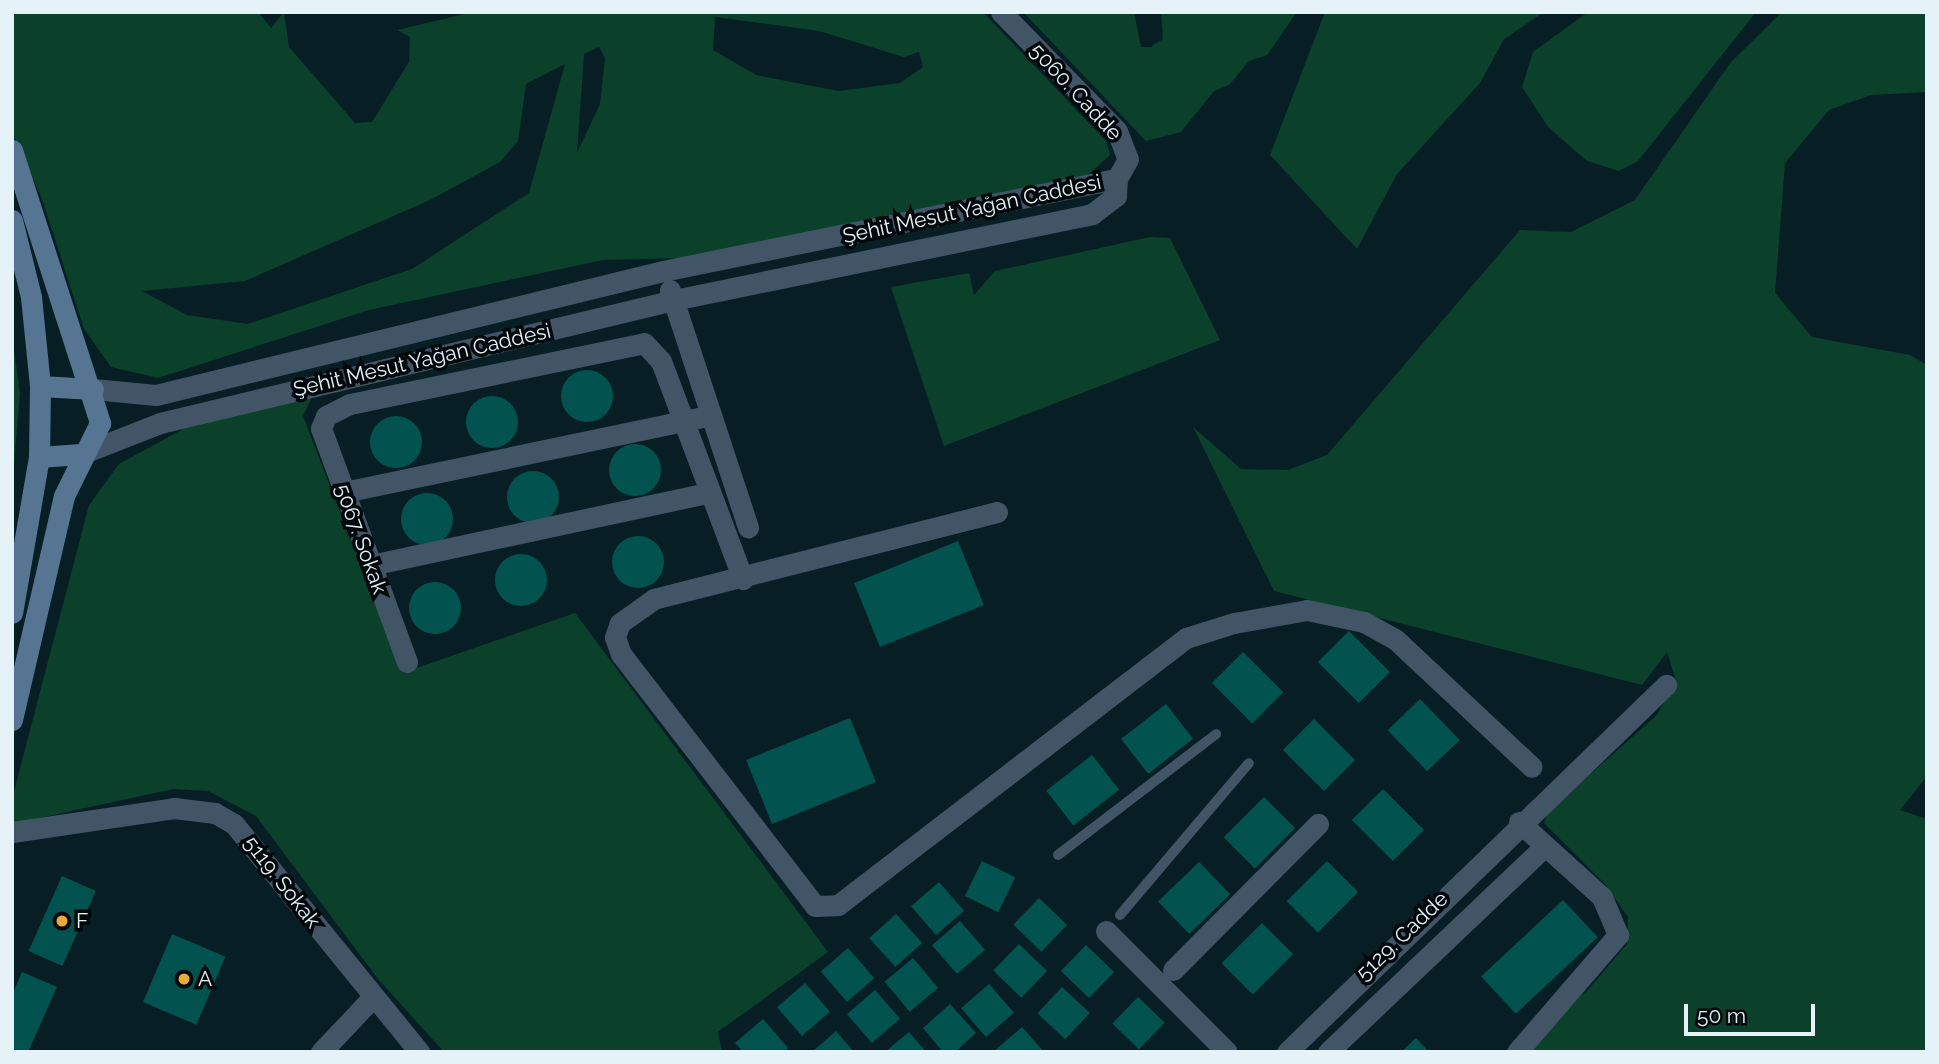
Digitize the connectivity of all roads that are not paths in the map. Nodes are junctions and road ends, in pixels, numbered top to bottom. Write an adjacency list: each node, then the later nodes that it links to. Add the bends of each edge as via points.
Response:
1 (1000, 12): 3 (street, 5060. Cadde, via 1117,131 1128,159)
2 (12, 150): 8 (street, via 58,302)
3 (1117, 179): 5 (street, Şehit Mesut Yağan Caddesi); 6 (street, Şehit Mesut Yağan Caddesi, via 1116,196 1093,214)
4 (12, 220): 7 (street, via 31,297)
5 (663, 271): 6 (street); 8 (street, Şehit Mesut Yağan Caddesi, via 156,395)
6 (674, 300): 9 (street); 11 (street, Şehit Mesut Yağan Caddesi, via 160,423)
7 (40, 386): 8 (street); 12 (street)
8 (93, 389): 11 (street, via 100,422)
9 (711, 415): 10 (street); 16 (street)
10 (682, 418): 13 (street); 13 (street, 5067. Sokak, via 659,357 632,341 350,404 326,416 321,428); 14 (street)
11 (81, 454): 12 (street); 22 (street, via 50,546)
12 (39, 457): 19 (street)
13 (344, 492): 17 (street, 5067. Sokak)
14 (708, 493): 17 (street); 18 (street)
15 (997, 512): 18 (street)
16 (748, 527)
17 (371, 565): 20 (street, 5067. Sokak)
18 (743, 579): 25 (street, via 641,604 620,623 616,644 793,887 815,906 838,905 1186,638 1250,620 1318,610 1376,627)
19 (12, 613)
20 (407, 662)
21 (1666, 685): 26 (street, 5129. Cadde)
22 (12, 720)
23 (1216, 734): 30 (lane)
24 (1249, 763): 31 (lane)
25 (1532, 767)
26 (1518, 822): 29 (street); 37 (street, 5129. Cadde)
27 (1318, 824): 32 (street)
28 (12, 832): 33 (street, 5119. Sokak, via 174,808 215,813 251,841)
29 (1545, 846): 38 (street, 5129. Cadde); 39 (street, via 1602,897 1618,935)
30 (1058, 855)
31 (1113, 923): 36 (street)
32 (1173, 970)
33 (372, 998): 34 (street); 35 (street, 5119. Sokak)
34 (321, 1052)
35 (419, 1052)
36 (1227, 1052)
37 (1287, 1052)
38 (1328, 1052)
39 (1517, 1052)

